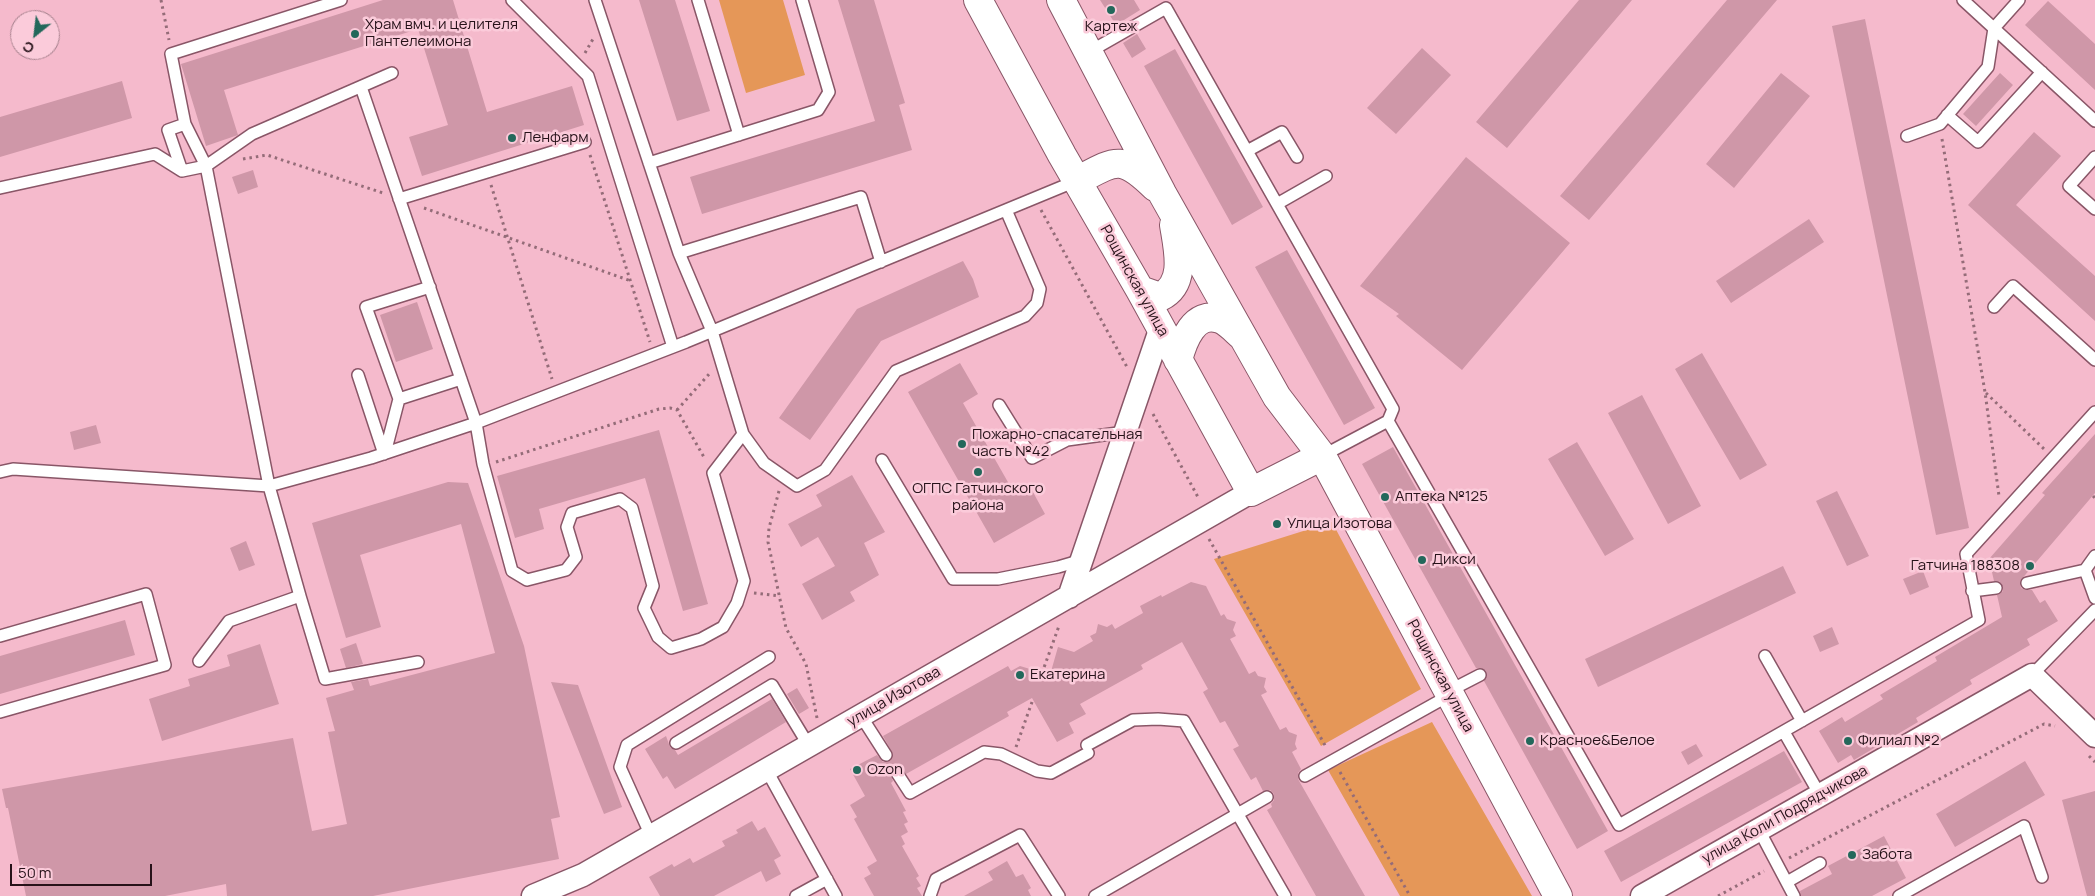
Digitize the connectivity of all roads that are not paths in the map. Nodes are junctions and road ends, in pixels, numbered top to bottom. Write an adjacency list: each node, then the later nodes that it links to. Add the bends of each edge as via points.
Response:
1 (341, 0): 17 (lane, via 171,54)
2 (512, 0): 43 (lane, via 588,76)
3 (595, 0): 24 (lane)
4 (698, 0): 18 (lane)
5 (802, 0): 18 (lane, via 829,92 818,110)
6 (978, 0): 28 (street, Рощинская улица)
7 (1061, 0): 11 (street, Рощинская улица)
8 (1963, 0): 10 (lane)
9 (2018, 0): 10 (lane)
10 (1994, 28): 12 (lane); 15 (lane, via 1988,66)
11 (1089, 52): 21 (lane, via 1166,8); 31 (street, Рощинская улица)
12 (2042, 72): 15 (lane, via 1978,142); 16 (lane)
13 (392, 73): 14 (lane)
14 (361, 87): 25 (lane, via 252,134); 30 (lane)
15 (1943, 119): 19 (lane)
16 (2095, 121)
17 (185, 124): 25 (lane); 26 (lane, via 168,130)
18 (739, 135): 24 (lane)
19 (1907, 136)
20 (585, 142): 30 (lane)
21 (1247, 152): 22 (lane, via 1282,132); 32 (lane)
22 (1297, 157)
23 (2095, 157): 34 (lane, via 2069,186)
24 (649, 163): 35 (lane)
25 (206, 166): 26 (lane); 59 (lane)
26 (182, 171): 29 (lane, via 155,154)
27 (1326, 176): 32 (lane)
28 (1077, 181): 31 (street, via 1109,163 1128,164 1144,176); 33 (lane); 38 (street, Рощинская улица)
29 (0, 188)
30 (399, 199): 37 (lane)
31 (1167, 202): 38 (street, via 1178,250 1176,283 1160,297); 42 (street, Рощинская улица)
32 (1277, 204): 51 (lane, via 1393,409)
33 (1006, 210): 36 (lane); 54 (lane, via 1040,289 1037,302 1025,316 896,371 825,470 797,486 764,463)
34 (2095, 210)
35 (679, 253): 36 (lane, via 861,197); 41 (lane)
36 (881, 262): 41 (lane)
37 (430, 287): 47 (lane); 48 (lane, via 366,307)
38 (1140, 290): 40 (street, Рощинская улица)
39 (1994, 307): 45 (lane, via 2013,286)
40 (1160, 330): 44 (street, Рощинская улица); 53 (street)
41 (712, 331): 43 (lane); 54 (lane)
42 (1242, 336): 44 (street, via 1220,319 1205,319 1188,332); 56 (street, Рощинская улица, via 1277,397)
43 (673, 347): 52 (lane)
44 (1178, 360): 60 (street, Рощинская улица)
45 (2095, 360)
46 (358, 375): 55 (lane)
47 (460, 379): 48 (lane); 52 (lane)
48 (399, 399): 55 (lane)
49 (1000, 405): 53 (lane, via 1032,458 1067,440)
50 (2095, 412): 66 (lane, via 1966,554)
51 (1388, 422): 56 (lane); 82 (lane, via 1516,655 1619,825)
52 (476, 423): 54 (lane, via 512,571 527,580 566,570 576,557 567,527 572,513 620,500 632,508 653,586 644,608 658,637 671,648 701,639 723,627 737,603 744,581 713,473); 55 (lane)
53 (1125, 432): 62 (street)
54 (743, 434)
55 (384, 454): 59 (lane)
56 (1322, 456): 60 (street); 78 (street, Рощинская улица)
57 (882, 460): 62 (lane, via 953,579 998,579)
58 (0, 472): 59 (lane, via 13,469)
59 (269, 486): 67 (lane)
60 (1252, 492): 68 (street, улица Изотова)
61 (2095, 556): 63 (lane)
62 (1082, 560): 68 (street)
63 (2085, 570): 64 (lane); 69 (lane)
64 (2027, 583)
65 (1996, 588): 66 (lane)
66 (1972, 591): 81 (lane, via 1979,620)
67 (300, 596): 74 (lane, via 228,621); 75 (lane, via 325,679)
68 (1069, 597): 80 (street, улица Изотова)
69 (2095, 598)
70 (2095, 610): 77 (lane)
71 (0, 636): 79 (lane, via 146,594 165,665)
72 (1765, 656): 81 (lane)
73 (769, 657): 94 (lane, via 627,745 620,767)
74 (199, 661)
75 (418, 662)
76 (1480, 675): 78 (lane)
77 (2032, 675): 85 (street); 90 (street, улица Коли Подрядчикова)
78 (1450, 693): 89 (lane); 106 (street, Рощинская улица)
79 (0, 712)
80 (861, 716): 83 (street, улица Изотова); 86 (lane)
81 (1802, 721): 82 (lane)
82 (1784, 732): 90 (lane)
83 (816, 742): 84 (lane, via 772,685); 87 (street, улица Изотова)
84 (676, 743)
85 (2089, 743)
86 (886, 755)
87 (766, 769): 94 (street, улица Изотова); 97 (lane)
88 (898, 773): 92 (lane, via 910,793 984,752 1001,754 1037,771 1051,773 1133,720 1184,721)
89 (1305, 776)
90 (1820, 795): 93 (street, улица Коли Подрядчикова)
91 (1267, 797): 92 (lane)
92 (1238, 814): 104 (lane); 105 (lane)
93 (1759, 830): 98 (lane); 107 (street, улица Коли Подрядчикова)
94 (651, 836): 99 (street, улица Изотова)
95 (1820, 864): 98 (lane)
96 (2042, 877): 109 (lane, via 2024,826)
97 (827, 879): 100 (lane); 101 (lane)
98 (1787, 882): 108 (lane)
99 (547, 894)
100 (796, 896)
101 (836, 896)
102 (930, 896): 103 (lane, via 936,879 1020,835)
103 (1059, 896)
104 (1095, 896)
105 (1285, 896)
106 (1558, 896)
107 (1642, 896)
108 (1794, 896)
109 (1899, 896)

